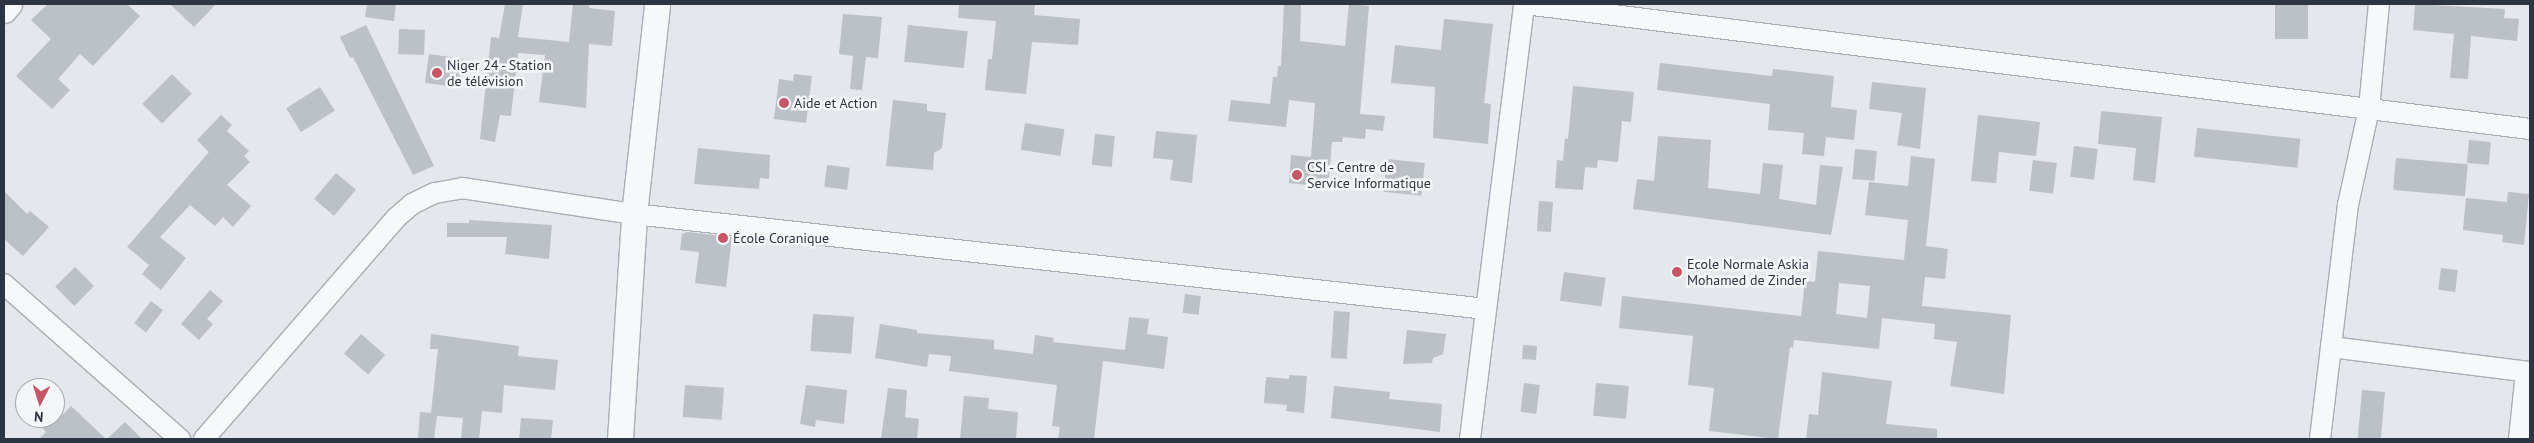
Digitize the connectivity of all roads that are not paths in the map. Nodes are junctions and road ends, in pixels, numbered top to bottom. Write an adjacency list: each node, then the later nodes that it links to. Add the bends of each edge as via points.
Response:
1 (9, 4): 5 (street)
2 (657, 4): 8 (street)
3 (1524, 4): 6 (street); 10 (street)
4 (2379, 4): 6 (street)
5 (4, 10)
6 (2369, 109): 7 (street); 11 (street, via 2348,205)
7 (2530, 129)
8 (634, 214): 10 (street); 14 (street, via 462,188 435,193 396,218); 15 (street)
9 (4, 284): 13 (street)
10 (1486, 309): 16 (street)
11 (2331, 347): 12 (street); 17 (street)
12 (2528, 372): 18 (street)
13 (180, 439)
14 (204, 439)
15 (620, 439)
16 (1470, 439)
17 (2320, 439)
18 (2518, 439)

